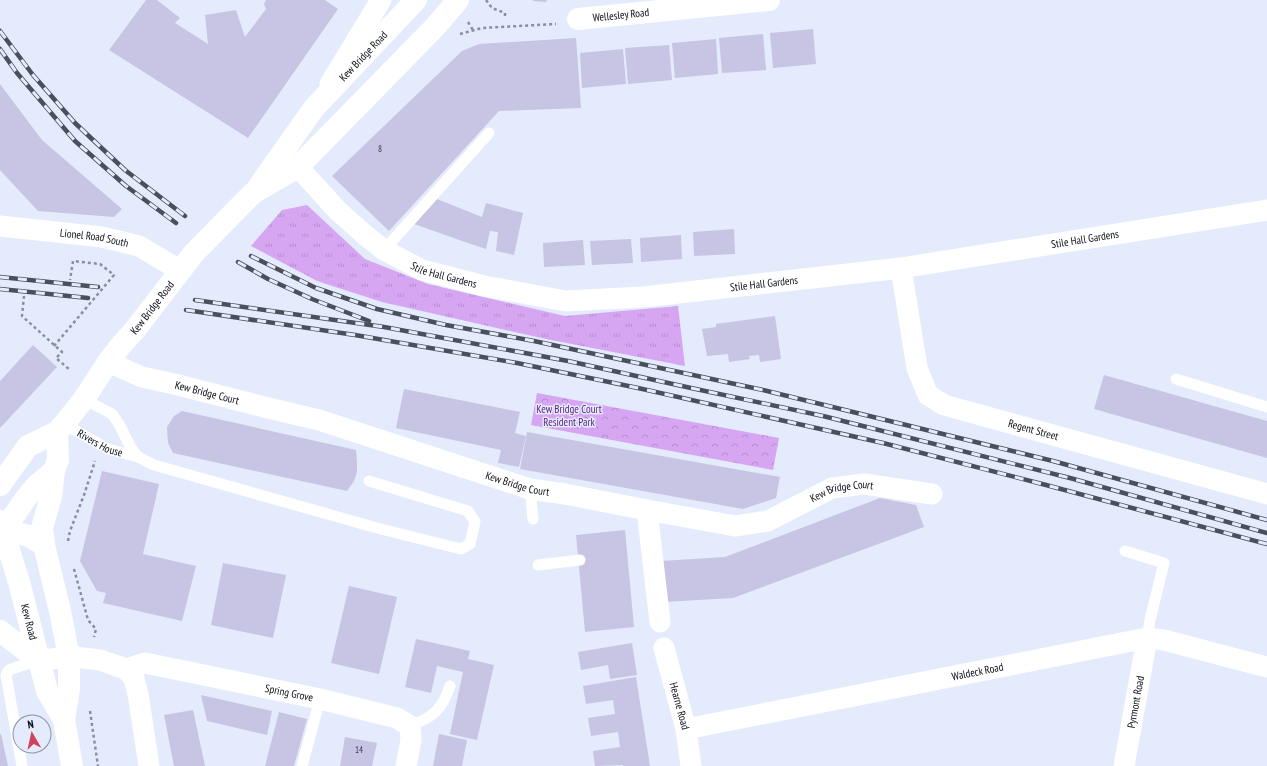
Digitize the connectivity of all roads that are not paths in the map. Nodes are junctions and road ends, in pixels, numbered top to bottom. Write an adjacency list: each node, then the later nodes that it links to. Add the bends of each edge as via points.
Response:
1 (382, 0): 7 (street)
2 (416, 0): 7 (main road, Kew Bridge Road)
3 (458, 0): 9 (main road, Kew Bridge Road)
4 (769, 0): 5 (main road, Wellesley Road)
5 (635, 6): 6 (main road, Wellesley Road)
6 (578, 19)
7 (314, 108): 10 (main road, Kew Bridge Road)
8 (489, 133): 13 (lane)
9 (305, 174): 10 (main road, Kew Bridge Road); 13 (street, Stile Hall Gardens, via 338,210)
10 (251, 195): 15 (main road, Kew Bridge Road, via 194,253)
11 (1267, 210): 14 (street, Stile Hall Gardens)
12 (0, 226): 15 (street, Lionel Road South, via 102,237 139,246)
13 (384, 250): 14 (street, Stile Hall Gardens, via 422,270 484,286 566,301 643,297)
14 (901, 268): 27 (street, Regent Street, via 917,368 928,395 944,404)
15 (181, 270): 16 (main road, Kew Bridge Road)
16 (108, 362): 18 (main road, Kew Bridge Road); 25 (street, Kew Bridge Court, via 142,377 319,420)
17 (1176, 379): 19 (lane)
18 (84, 399): 20 (main road, Kew Bridge Road); 21 (lane, Rivers House, via 112,414)
19 (1267, 407)
20 (61, 428): 21 (lane, Rivers House, via 108,450); 22 (main road, via 58,460); 24 (main road, Kew Bridge Road, via 28,446)
21 (138, 457): 23 (lane, Rivers House, via 154,465 384,530 461,549 470,544 475,522 468,511)
22 (54, 471): 30 (main road, via 36,486); 31 (main road, via 52,496 42,528)
23 (368, 481)
24 (0, 485)
25 (530, 489): 28 (street, Kew Bridge Court); 29 (lane)
26 (932, 494): 28 (street, Kew Bridge Court, via 864,484 832,488 768,521 735,526)
27 (1267, 494)
28 (647, 510): 35 (street)
29 (532, 519)
30 (1, 529): 31 (main road, via 36,539); 40 (main road, Kew Road, via 19,582)
31 (44, 545): 39 (main road, Kew Road)
32 (1125, 551): 37 (lane, via 1164,563)
33 (580, 560): 34 (lane)
34 (538, 565)
35 (660, 622)
36 (0, 631): 40 (main road)
37 (1147, 638): 41 (street, Waldeck Road, via 1164,640); 47 (street, Waldeck Road); 54 (street, Pyrmont Road)
38 (664, 648): 47 (street, Hearne Road)
39 (69, 657): 40 (street); 42 (street, via 91,658); 45 (main road, Kew Road, via 69,689)
40 (38, 660): 45 (main road, Kew Road, via 47,691); 48 (lane, via 9,670 6,675)
41 (1267, 667)
42 (126, 669): 44 (street, Spring Grove, via 146,663); 50 (street, via 134,679 138,694)
43 (450, 686): 46 (lane, via 437,711 426,720)
44 (320, 699): 46 (street, Spring Grove, via 397,718); 51 (lane)
45 (64, 720): 49 (main road, Kew Road)
46 (410, 726): 52 (street, via 411,740)
47 (686, 729): 53 (street, Hearne Road)
48 (22, 766)
49 (72, 766)
50 (148, 766)
51 (302, 766)
52 (406, 766)
53 (691, 766)
54 (1124, 766)

